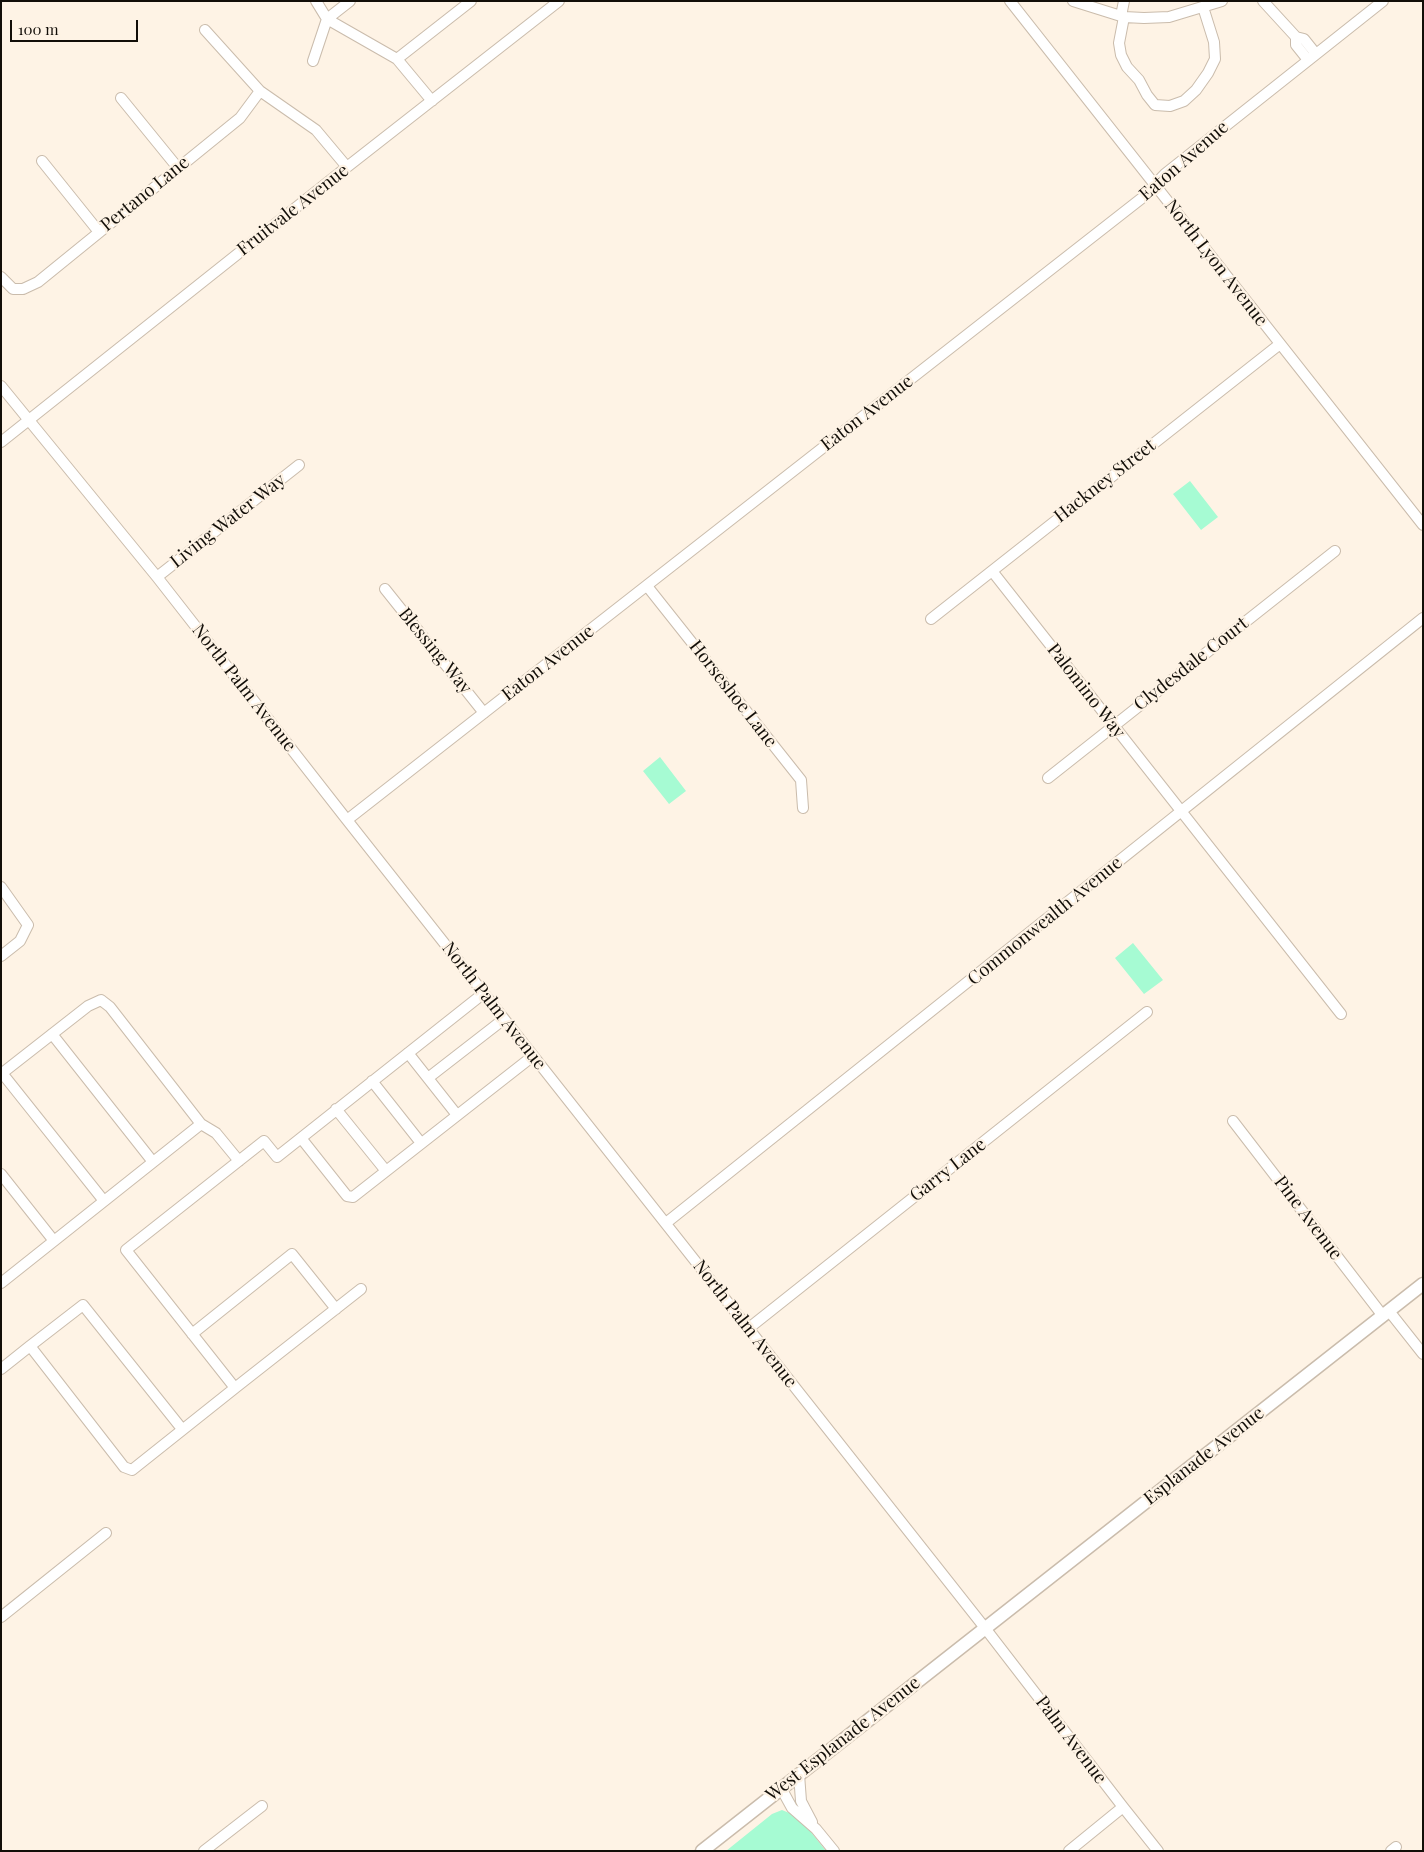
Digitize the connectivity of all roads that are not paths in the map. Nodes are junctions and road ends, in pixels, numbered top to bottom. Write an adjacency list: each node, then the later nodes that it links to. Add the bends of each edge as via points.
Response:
1 (316, 1): 14 (street)
2 (350, 1): 14 (street)
3 (471, 1): 17 (street)
4 (559, 1): 21 (street, Fruitvale Avenue)
5 (1010, 1): 25 (street, North Lyon Avenue)
6 (1073, 1): 11 (street)
7 (1124, 1): 13 (street)
8 (1222, 1): 12 (street)
9 (1263, 1): 16 (street, via 1296,37 1304,39)
10 (1383, 1): 16 (street, Eaton Avenue)
11 (1085, 4): 13 (street)
12 (1203, 7): 13 (street, via 1169,17); 13 (street, via 1214,42 1215,58 1196,90 1170,106 1155,105 1127,67 1119,43)
13 (1122, 16)
14 (327, 19): 17 (street); 18 (street)
15 (205, 30): 19 (street)
16 (1312, 57): 25 (street, Eaton Avenue)
17 (396, 60): 21 (street)
18 (313, 61)
19 (260, 91): 23 (street, via 316,130); 24 (street, Pertano Lane, via 240,118)
20 (121, 98): 24 (street)
21 (432, 102): 23 (street, Fruitvale Avenue)
22 (42, 161): 26 (street)
23 (348, 166): 30 (street, Fruitvale Avenue)
24 (178, 168): 26 (street, Pertano Lane)
25 (1154, 184): 28 (street, North Lyon Avenue); 37 (street, Eaton Avenue, via 1142,198)
26 (99, 232): 27 (street, Pertano Lane, via 38,282 23,289 13,289)
27 (1, 277)
28 (1280, 344): 33 (street, North Lyon Avenue); 35 (street, Hackney Street)
29 (1, 386): 30 (street, North Palm Avenue)
30 (28, 420): 31 (street, Fruitvale Avenue); 36 (street, North Palm Avenue)
31 (1, 442)
32 (300, 465): 36 (street, Living Water Way)
33 (1423, 525)
34 (1335, 551): 42 (street, Clydesdale Court)
35 (992, 571): 40 (street, Hackney Street); 42 (street, Palomino Way)
36 (157, 577): 46 (street, North Palm Avenue)
37 (647, 586): 41 (street, Eaton Avenue); 44 (street, Horseshoe Lane, via 801,780)
38 (386, 589): 41 (street, Blessing Way)
39 (1423, 618): 45 (street, Commonwealth Avenue)
40 (931, 619)
41 (484, 713): 46 (street, Eaton Avenue)
42 (1113, 726): 43 (street, Clydesdale Court); 45 (street, Palomino Way)
43 (1048, 778)
44 (803, 808)
45 (1180, 812): 51 (street, Palomino Way); 70 (street, Commonwealth Avenue)
46 (347, 820): 49 (street, North Palm Avenue)
47 (1, 887): 48 (street, via 28,925 20,942)
48 (1, 956)
49 (484, 993): 52 (street, North Palm Avenue); 54 (street)
50 (1148, 1012): 77 (street, Garry Lane)
51 (1341, 1014)
52 (504, 1019): 55 (street, North Palm Avenue); 57 (street)
53 (52, 1034): 56 (street); 62 (street, via 101,1000 110,1007); 66 (street)
54 (408, 1053): 57 (street); 58 (street)
55 (533, 1056): 60 (street); 70 (street, North Palm Avenue)
56 (2, 1074): 69 (street)
57 (428, 1078): 60 (street)
58 (372, 1081): 59 (street); 64 (street)
59 (336, 1110): 63 (street); 67 (street)
60 (457, 1115): 64 (street)
61 (1233, 1121): 76 (street, Pine Avenue)
62 (201, 1124): 65 (street, via 216,1133); 66 (street)
63 (301, 1138): 65 (street, via 277,1156 264,1141); 67 (street, via 347,1196 353,1197)
64 (421, 1144): 67 (street)
65 (239, 1161): 78 (street, via 126,1250)
66 (153, 1162): 69 (street)
67 (386, 1171)
68 (1, 1174): 71 (street)
69 (104, 1201): 71 (street)
70 (666, 1223): 77 (street, North Palm Avenue)
71 (54, 1241): 72 (street)
72 (2, 1279)
73 (1423, 1284): 76 (main road, Esplanade Avenue)
74 (361, 1289): 75 (street)
75 (336, 1309): 78 (street, via 292,1254); 82 (street)
76 (1386, 1313): 80 (street, Pine Avenue); 86 (main road, Esplanade Avenue)
77 (749, 1328): 86 (street, North Palm Avenue)
78 (192, 1334): 82 (street)
79 (30, 1346): 81 (street); 83 (street, via 124,1467 132,1470); 83 (street, via 83,1305)
80 (1423, 1354)
81 (1, 1370)
82 (234, 1388): 83 (street)
83 (182, 1430)
84 (106, 1533): 85 (street)
85 (1, 1617)
86 (985, 1628): 87 (main road, West Esplanade Avenue); 90 (street, Palm Avenue)
87 (799, 1774): 88 (main road, West Esplanade Avenue); 91 (street, via 800,1801)
88 (781, 1788): 91 (street, via 792,1808); 93 (main road, West Esplanade Avenue)
89 (262, 1806): 92 (street)
90 (1122, 1808): 95 (street); 96 (street, Palm Avenue)
91 (816, 1830): 94 (street)
92 (204, 1851)
93 (702, 1851)
94 (834, 1851)
95 (1069, 1851)
96 (1158, 1851)

